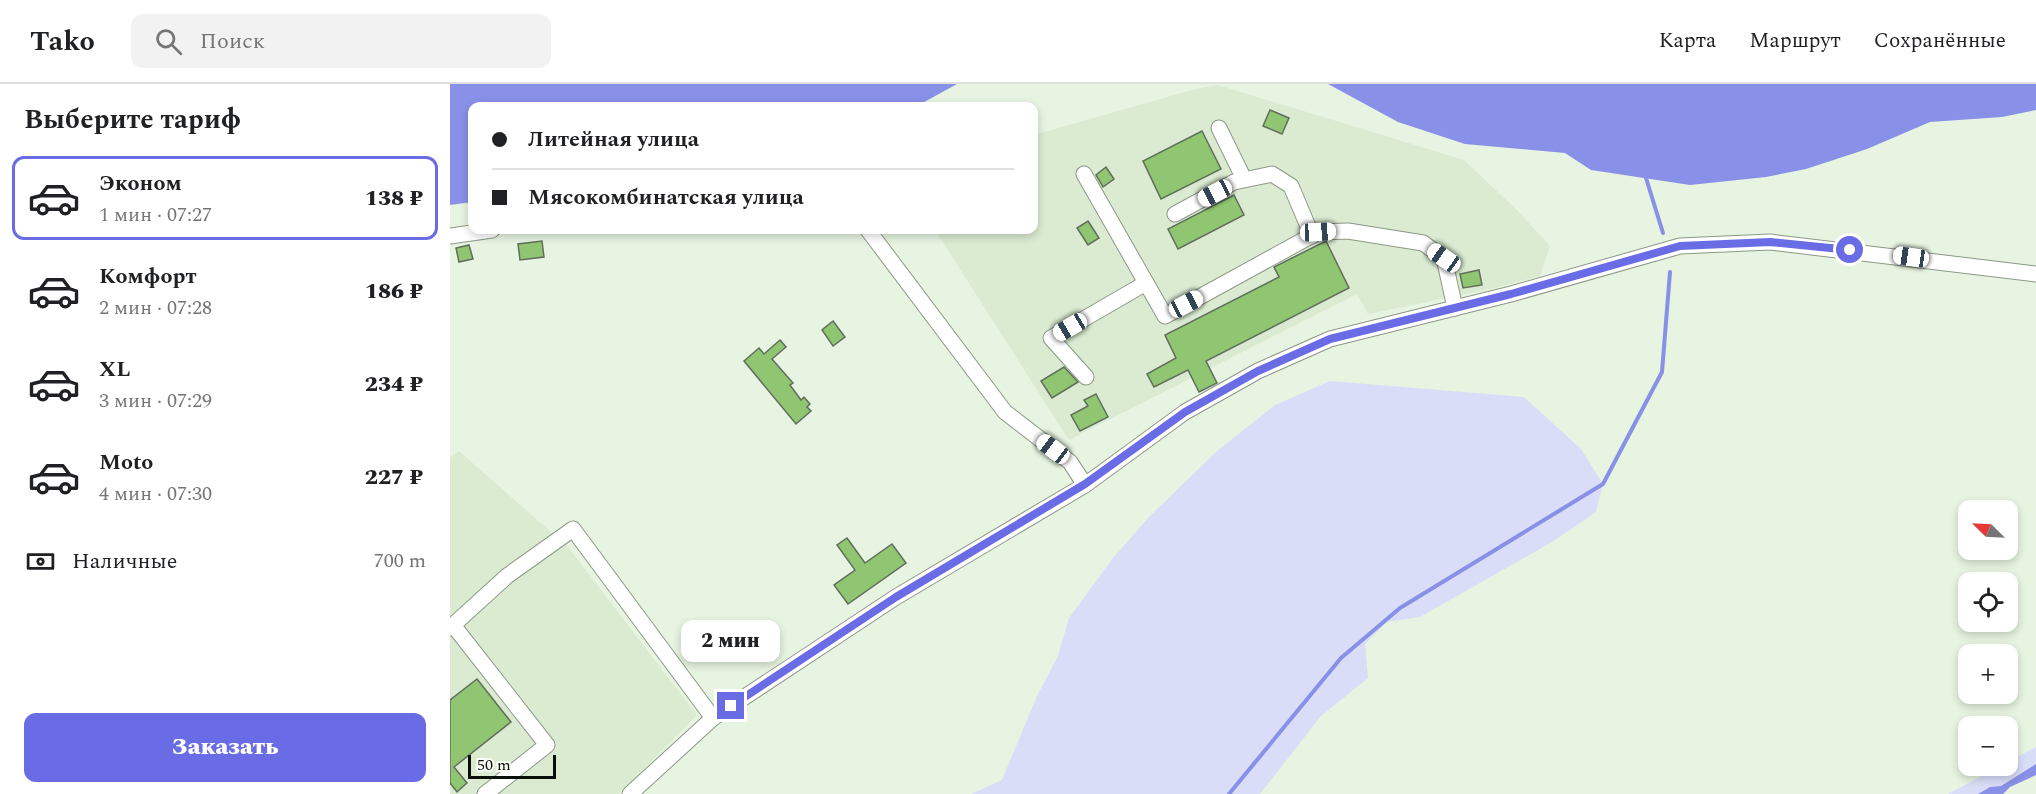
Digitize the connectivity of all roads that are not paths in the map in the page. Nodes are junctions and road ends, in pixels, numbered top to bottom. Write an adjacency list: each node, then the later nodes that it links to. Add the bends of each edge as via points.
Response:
1 (1218, 128): 3 (street)
2 (1084, 174): 10 (street)
3 (1244, 179): 4 (street); 8 (street, via 1272,174 1291,186)
4 (1175, 214)
5 (468, 233): 7 (street)
6 (871, 234): 13 (street, via 1005,412 1070,462)
7 (450, 236)
8 (1312, 236): 10 (street, via 1165,316); 11 (street, via 1318,232 1348,231 1423,243 1444,258)
9 (2036, 274): 11 (street, via 1770,242 1680,246)
10 (1146, 283): 12 (street, via 1051,338)
11 (1455, 308): 13 (street, via 1330,339 1258,371 1185,412)
12 (1086, 377)
13 (1085, 484): 15 (street, via 896,597)
14 (452, 626): 15 (street, via 507,576 573,530); 16 (street, via 547,745)
15 (713, 718): 17 (street)
16 (485, 794)
17 (630, 794)

